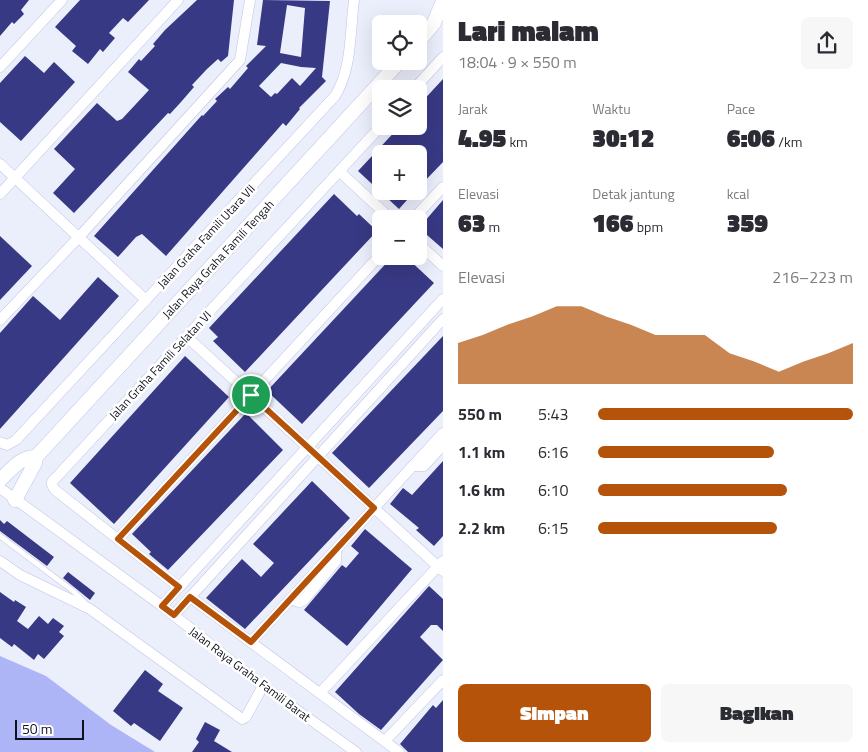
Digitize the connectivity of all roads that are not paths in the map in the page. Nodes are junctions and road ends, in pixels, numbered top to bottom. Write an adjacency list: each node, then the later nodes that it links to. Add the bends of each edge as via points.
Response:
1 (62, 0): 9 (street)
2 (178, 0): 15 (street)
3 (250, 0): 20 (street, via 240,60)
4 (354, 0): 25 (street, Jalan Graha Famili Utara VII, via 343,83 335,96)
5 (443, 1): 6 (street)
6 (439, 20): 7 (street)
7 (427, 33)
8 (443, 57): 11 (street)
9 (0, 67)
10 (392, 70): 35 (street, Jalan Raya Graha Famili Tengah)
11 (422, 80)
12 (373, 135): 14 (street, Jalan Graha Famili Selatan VI)
13 (0, 164): 15 (street)
14 (340, 172): 18 (street); 28 (street, Jalan Graha Famili Selatan VI)
15 (15, 178): 17 (street); 20 (street)
16 (443, 187): 19 (street)
17 (0, 194)
18 (381, 210)
19 (422, 210)
20 (79, 237): 25 (street); 27 (street)
21 (427, 251): 23 (street)
22 (372, 264): 29 (street)
23 (443, 266)
24 (443, 299): 33 (street)
25 (146, 300): 31 (street, Jalan Graha Famili Utara VII, via 16,440)
26 (443, 319): 34 (street)
27 (0, 320)
28 (187, 337): 29 (street); 42 (street, Jalan Graha Famili Selatan VI, via 52,482 55,490)
29 (251, 395): 33 (street); 42 (street)
30 (443, 434): 36 (street)
31 (3, 443)
32 (443, 445): 36 (street, via 424,466)
33 (308, 447): 34 (street); 45 (street)
34 (318, 456): 40 (street); 46 (street)
35 (36, 457): 37 (street, Jalan Raya Graha Famili Tengah, via 28,456 20,461); 39 (street, Jalan Raya Graha Famili Tengah)
36 (413, 466): 40 (street)
37 (0, 480)
38 (0, 488): 39 (street, Jalan Raya Graha Famili Barat)
39 (15, 500): 47 (street, Jalan Raya Graha Famili Barat)
40 (374, 508): 44 (street); 50 (street)
41 (0, 536): 48 (lane, via 73,591)
42 (118, 539): 45 (street, Jalan Graha Famili Selatan VI)
43 (0, 561): 48 (street, via 20,575)
44 (441, 566): 53 (street)
45 (179, 587): 47 (street)
46 (190, 597): 49 (street); 50 (street)
47 (162, 606): 49 (street, Jalan Raya Graha Famili Barat)
48 (90, 609): 52 (street, via 242,719)
49 (174, 615): 52 (street, Jalan Raya Graha Famili Barat)
50 (251, 642): 53 (street)
51 (443, 680): 54 (street)
52 (263, 686): 55 (street, Jalan Raya Graha Famili Barat)
53 (320, 693): 54 (street)
54 (385, 741): 56 (street)
55 (356, 752)
56 (399, 752)

